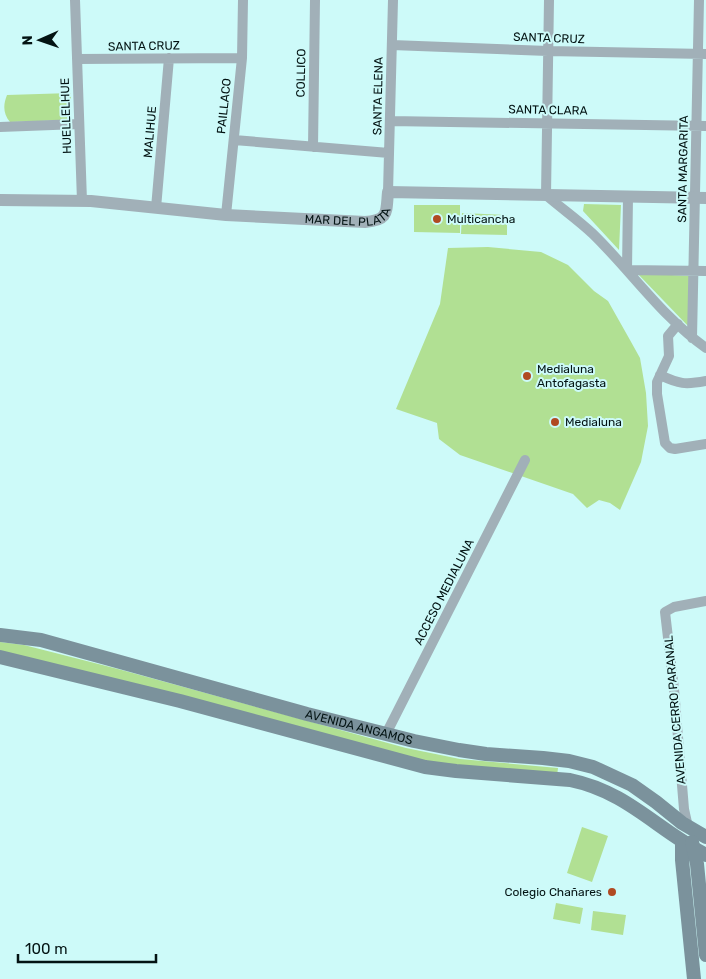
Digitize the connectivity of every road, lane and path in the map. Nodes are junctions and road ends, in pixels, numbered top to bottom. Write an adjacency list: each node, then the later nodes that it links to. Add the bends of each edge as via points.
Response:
1 (76, 0): 12 (street, HUELLELHUE)
2 (243, 0): 11 (street, PAILLACO)
3 (315, 0): 19 (street, COLLICO)
4 (393, 0): 7 (street, SANTA ELENA)
5 (549, 0): 8 (street)
6 (699, 0): 9 (street, SANTA MARGARITA)
7 (392, 45): 8 (street, SANTA CRUZ); 13 (street, SANTA ELENA)
8 (548, 51): 9 (street, SANTA CRUZ); 14 (street)
9 (702, 54): 16 (street, SANTA MARGARITA)
10 (169, 58): 11 (street, SANTA CRUZ); 12 (street, SANTA CRUZ); 27 (street, MALIHUE)
11 (242, 58): 18 (street, PAILLACO)
12 (77, 59): 15 (street, HUELLELHUE)
13 (390, 121): 14 (street, SANTA CLARA); 20 (street, SANTA ELENA)
14 (547, 122): 16 (street, SANTA CLARA); 22 (street)
15 (79, 124): 17 (street); 26 (street, HUELLELHUE)
16 (701, 126): 24 (street, SANTA MARGARITA)
17 (0, 127)
18 (234, 140): 19 (street); 28 (street, PAILLACO)
19 (313, 147): 20 (street)
20 (389, 153): 21 (street, SANTA ELENA)
21 (388, 192): 22 (street, MAR DEL PLATA); 28 (street, MAR DEL PLATA, via 386,211 378,221)
22 (546, 195): 23 (street, MAR DEL PLATA); 29 (street, via 592,233)
23 (628, 197): 24 (street, MAR DEL PLATA); 29 (street)
24 (701, 198): 30 (street, SANTA MARGARITA)
25 (0, 200): 26 (street, MAR DEL PLATA)
26 (82, 201): 27 (street, MAR DEL PLATA)
27 (156, 208): 28 (street, MAR DEL PLATA)
28 (226, 215)
29 (627, 270): 30 (street); 32 (street)
30 (694, 270): 31 (street); 33 (street, SANTA MARGARITA)
31 (706, 271)
32 (678, 324): 33 (street); 35 (street, via 668,336 669,356)
33 (692, 338): 34 (street)
34 (706, 348)
35 (660, 375): 36 (street, via 685,384); 37 (street, via 657,394 665,442 675,449)
36 (706, 381)
37 (706, 444)
38 (525, 460): 42 (street, ACCESO MEDIALUNA)
39 (706, 601): 43 (street, AVENIDA CERRO PARANAL, via 665,612)
40 (0, 635): 42 (main road, AVENIDA ANGAMOS, via 41,640)
41 (0, 656): 45 (main road, AVENIDA ANGAMOS, via 425,767 585,783 629,803)
42 (386, 734): 43 (main road, AVENIDA ANGAMOS, via 459,750 552,759 593,767 632,785)
43 (685, 825): 44 (main road, AVENIDA ANGAMOS); 45 (main road, AVENIDA CERRO PARANAL)
44 (706, 837)
45 (694, 848): 46 (main road, AVENIDA CERRO PARANAL); 47 (main road, AVENIDA CERRO PARANAL, via 682,860)
46 (706, 955)
47 (694, 979)

